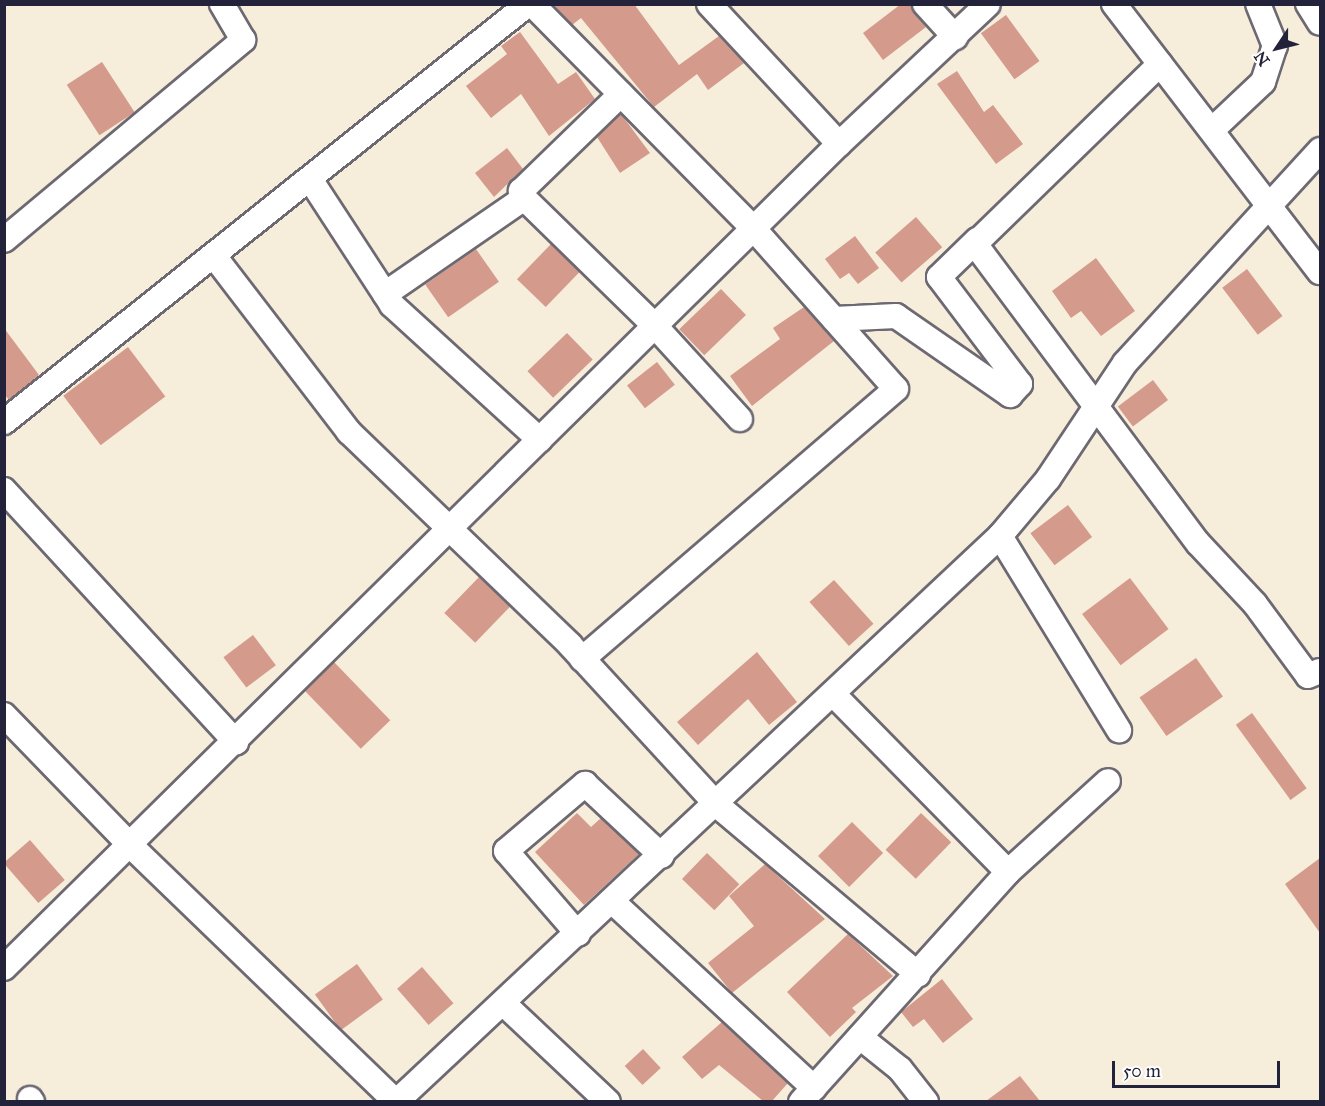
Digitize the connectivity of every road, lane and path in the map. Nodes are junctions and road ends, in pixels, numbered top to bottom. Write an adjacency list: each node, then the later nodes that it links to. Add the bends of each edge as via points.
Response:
1 (222, 4): 20 (street, via 243,40)
2 (530, 4): 12 (street); 16 (street)
3 (709, 4): 14 (street)
4 (925, 4): 10 (street)
5 (988, 4): 10 (street)
6 (1114, 4): 11 (street)
7 (1258, 4): 13 (street, via 1275,46 1263,82)
8 (1308, 4): 9 (street)
9 (1320, 23)
10 (954, 37): 14 (street)
11 (1160, 64): 13 (street); 21 (street)
12 (621, 94): 17 (street, via 521,191); 19 (street)
13 (1212, 130): 18 (street)
14 (839, 144): 19 (street)
15 (1320, 150): 18 (street)
16 (310, 179): 22 (street); 24 (street)
17 (524, 198): 24 (street); 26 (street)
18 (1270, 204): 23 (street); 27 (street, via 1125,363)
19 (753, 228): 25 (street); 26 (street)
20 (4, 240)
21 (976, 240): 25 (street, via 939,277 1020,384 1010,395 896,316); 27 (street, via 991,271)
22 (214, 256): 29 (street); 32 (street, via 349,432)
23 (1320, 272)
24 (385, 294): 30 (street)
25 (834, 319): 34 (street, via 896,389)
26 (655, 326): 28 (street); 30 (street)
27 (1095, 409): 33 (street, via 1048,479); 35 (street, via 1308,676)
28 (740, 419)
29 (4, 422)
30 (540, 441): 32 (street)
31 (4, 490): 39 (street)
32 (449, 531): 34 (street); 39 (street)
33 (1000, 536): 36 (street); 38 (street)
34 (582, 659): 41 (street)
35 (1320, 671)
36 (834, 695): 41 (street); 44 (street)
37 (4, 715): 42 (street)
38 (1119, 730)
39 (236, 742): 42 (street)
40 (1108, 781): 44 (street)
41 (717, 806): 43 (street); 48 (street)
42 (131, 846): 47 (street); 49 (street, via 396,1101)
43 (662, 856): 45 (street); 46 (street, via 585,784 506,851)
44 (1008, 872): 48 (street)
45 (613, 902): 46 (street); 51 (street)
46 (578, 934): 49 (street)
47 (4, 968)
48 (918, 974): 50 (street)
49 (503, 1003): 52 (street)
50 (860, 1037): 51 (street); 53 (street, via 900,1069)
51 (807, 1095)
52 (608, 1101)
53 (926, 1101)

